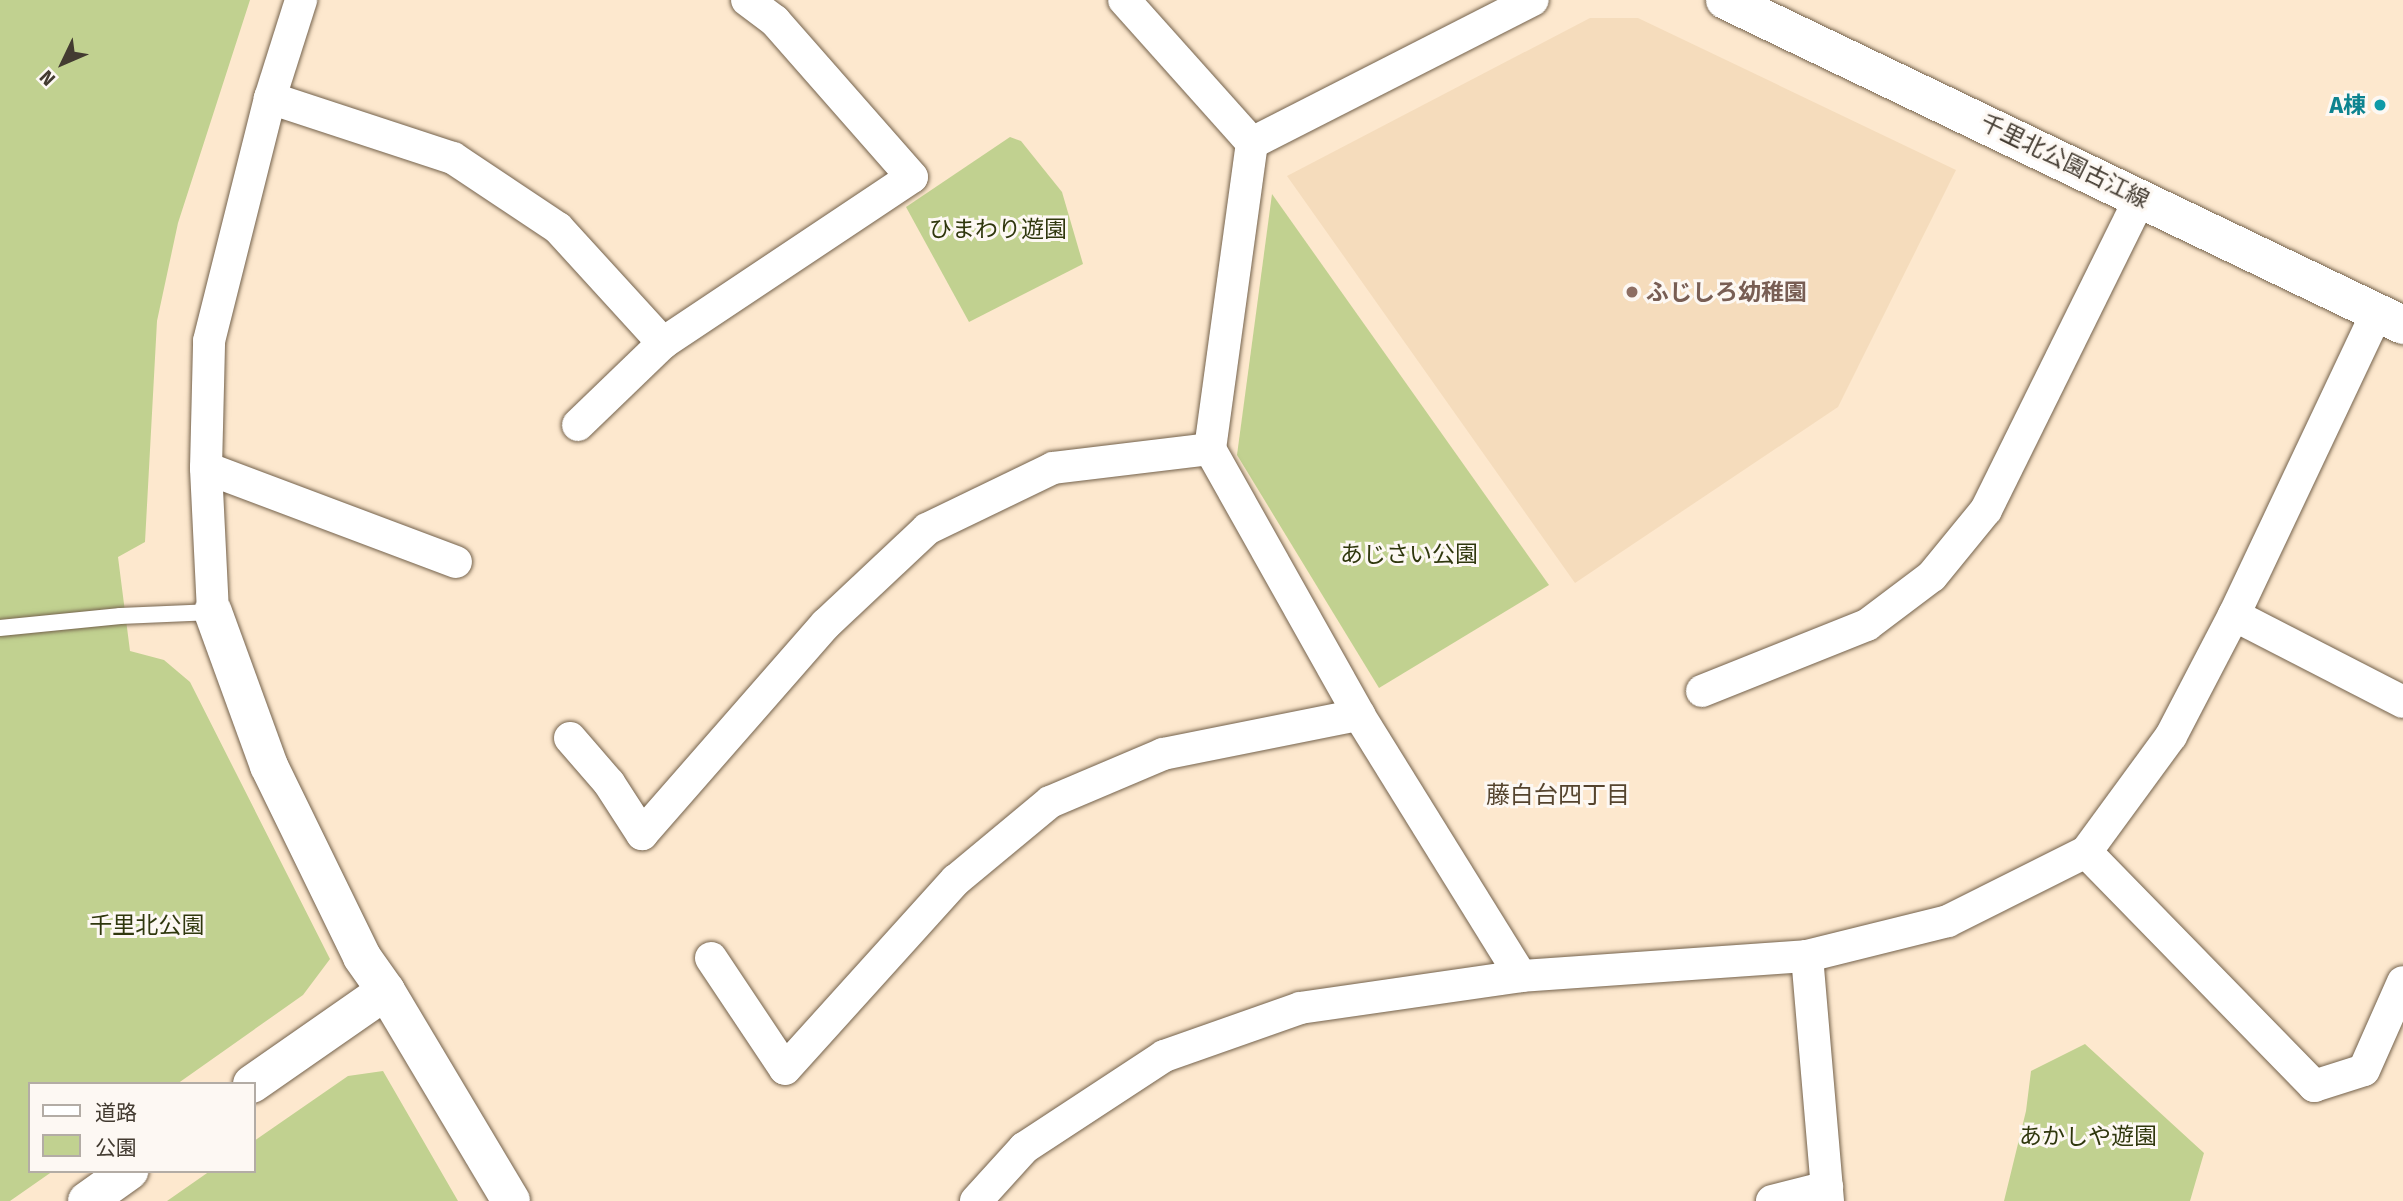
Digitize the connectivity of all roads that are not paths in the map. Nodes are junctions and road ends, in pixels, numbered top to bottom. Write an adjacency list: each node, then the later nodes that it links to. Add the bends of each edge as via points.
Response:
1 (301, 0): 6 (street)
2 (747, 0): 10 (street, via 775,21 912,177)
3 (1124, 0): 7 (street)
4 (1532, 0): 7 (street)
5 (1724, 0): 8 (street, 千里北公園古江線)
6 (270, 98): 10 (street, via 453,158 558,229); 13 (street, via 209,341)
7 (1252, 143): 12 (street)
8 (2140, 198): 9 (street, 千里北公園古江線); 18 (street, via 1986,510 1932,576 1867,625)
9 (2390, 319): 16 (street)
10 (663, 344): 11 (street)
11 (578, 425)
12 (1210, 449): 20 (street); 21 (street, via 1053,468 927,528 826,624 642,834 609,783)
13 (206, 468): 14 (street); 15 (street)
14 (456, 562)
15 (213, 612): 17 (lane); 27 (street, via 269,766 362,957)
16 (2234, 615): 19 (street); 22 (street, via 2171,736)
17 (0, 628)
18 (1702, 691)
19 (2403, 702)
20 (1359, 715): 24 (street, via 1163,754 1050,802 956,880 785,1069); 25 (street)
21 (570, 738)
22 (2086, 852): 23 (street, via 1948,921); 26 (street, via 2314,1086 2364,1070)
23 (1807, 956): 25 (street); 30 (street)
24 (711, 958)
25 (1521, 976): 33 (street, via 1300,1008 1164,1056 1024,1149)
26 (2403, 982)
27 (386, 991): 28 (street); 32 (street)
28 (255, 1082)
29 (126, 1173): 31 (street)
30 (1827, 1194): 34 (street)
31 (87, 1201)
32 (511, 1201)
33 (976, 1201)
34 (1772, 1201)

